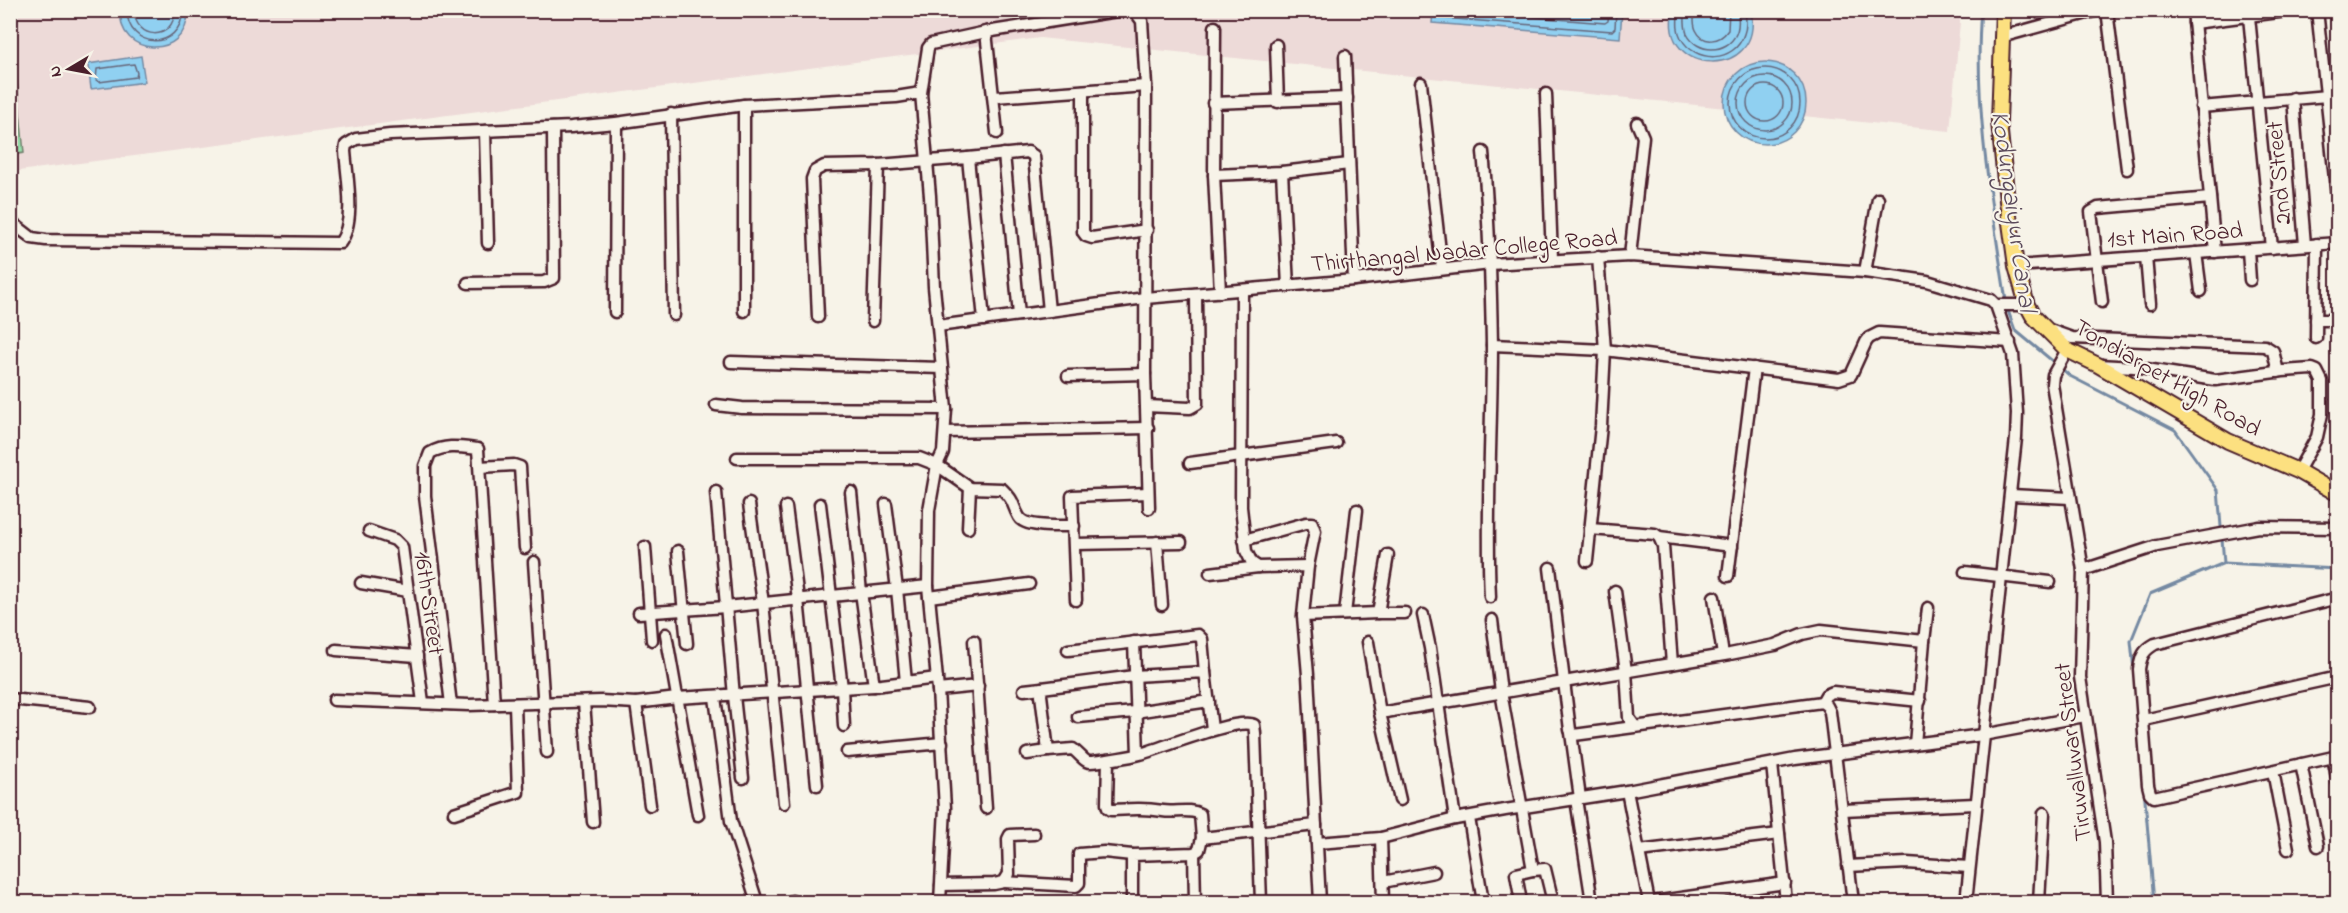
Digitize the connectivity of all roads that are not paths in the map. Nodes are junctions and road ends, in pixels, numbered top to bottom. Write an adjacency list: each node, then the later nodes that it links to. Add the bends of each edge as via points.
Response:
1 (1123, 10): 15 (street)
2 (1134, 10): 20 (street, via 1142,21)
3 (2003, 10): 16 (main road, Tondiarpet High Road)
4 (2098, 10): 11 (street)
5 (2107, 10): 45 (street)
6 (2193, 10): 13 (street)
7 (2294, 10): 9 (street)
8 (2317, 10): 24 (street)
9 (2267, 12): 12 (street)
10 (2234, 15): 12 (street); 13 (street)
11 (2052, 16): 16 (street)
12 (2249, 17): 28 (street)
13 (2194, 23): 32 (street)
14 (1215, 27): 30 (street)
15 (986, 32): 22 (street, via 931,44); 25 (street)
16 (2001, 37): 66 (main road, Tondiarpet High Road, via 2000,122)
17 (1276, 45): 29 (street)
18 (1345, 56): 26 (street)
19 (1421, 83): 67 (street)
20 (1146, 86): 21 (street); 52 (street)
21 (1083, 91): 25 (street); 52 (street, via 1083,232 1092,238)
22 (921, 93): 31 (street); 42 (street)
23 (1546, 94): 63 (street)
24 (2332, 95): 27 (street); 50 (street)
25 (994, 98): 38 (street)
26 (1347, 98): 29 (street); 43 (street)
27 (2294, 98): 28 (street); 55 (street, 2nd Street)
28 (2257, 101): 32 (street); 56 (street)
29 (1278, 102): 30 (street)
30 (1213, 103): 47 (street)
31 (744, 105): 33 (street); 83 (street)
32 (2201, 107): 48 (street)
33 (671, 114): 34 (street); 85 (street)
34 (616, 123): 36 (street); 84 (street)
35 (1637, 123): 60 (street, via 1643,137)
36 (553, 128): 37 (street); 71 (street, via 554,278 544,282)
37 (485, 131): 51 (street, via 390,135 356,139 346,145 349,222 340,243 46,240 32,238); 53 (street)
38 (997, 133)
39 (1483, 152): 65 (street)
40 (1004, 154): 41 (street); 82 (street, via 1028,152 1035,159); 86 (street)
41 (968, 158): 42 (street); 88 (street)
42 (928, 162): 44 (street); 92 (street)
43 (1349, 164): 46 (street); 69 (street)
44 (878, 165): 87 (street, via 824,166 813,175); 91 (street)
45 (2127, 169)
46 (1282, 172): 47 (street); 72 (street)
47 (1214, 175): 75 (street)
48 (2210, 198): 58 (street); 64 (street, via 2097,208 2091,212)
49 (1878, 199): 68 (street)
50 (2337, 207)
51 (10, 221)
52 (1147, 230): 77 (street)
53 (488, 243)
54 (2337, 243): 55 (street, 1st Main Road)
55 (2311, 244): 56 (street, 1st Main Road); 89 (street, 2nd Street)
56 (2272, 249): 57 (street, 1st Main Road)
57 (2248, 250): 58 (street, 1st Main Road); 70 (street)
58 (2215, 252): 59 (street, 1st Main Road)
59 (2196, 253): 62 (street, 1st Main Road); 74 (street)
60 (1630, 256): 61 (street, Thirthangal Nadar College Road); 68 (street, Thirthangal Nadar College Road)
61 (1598, 257): 63 (street, Thirthangal Nadar College Road); 97 (street)
62 (2146, 257): 64 (street, 1st Main Road); 81 (street)
63 (1552, 259): 65 (street, Thirthangal Nadar College Road)
64 (2097, 260): 66 (street, 1st Main Road); 78 (street)
65 (1490, 264): 67 (street, Thirthangal Nadar College Road); 96 (street)
66 (2016, 266): 80 (main road, Tondiarpet High Road)
67 (1442, 269): 69 (street, Thirthangal Nadar College Road)
68 (1865, 272): 79 (street, Thirthangal Nadar College Road, via 1927,281)
69 (1354, 280): 72 (street, Thirthangal Nadar College Road)
70 (2250, 280)
71 (468, 283)
72 (1288, 286): 73 (street, Thirthangal Nadar College Road)
73 (1242, 291): 75 (street, Thirthangal Nadar College Road); 112 (street)
74 (2201, 291)
75 (1221, 292): 76 (street, Thirthangal Nadar College Road)
76 (1196, 294): 77 (street, Thirthangal Nadar College Road); 107 (street, via 1197,404 1190,408)
77 (1145, 298): 82 (street, Thirthangal Nadar College Road); 104 (street)
78 (2102, 302)
79 (1999, 304): 80 (street, Thirthangal Nadar College Road); 95 (street)
80 (2020, 304): 93 (main road, Tondiarpet High Road)
81 (2150, 304)
82 (1049, 310): 86 (street, Thirthangal Nadar College Road)
83 (744, 311)
84 (615, 312)
85 (674, 315)
86 (1019, 315): 88 (street, Thirthangal Nadar College Road)
87 (818, 317)
88 (984, 320): 92 (street, Thirthangal Nadar College Road)
89 (2316, 320): 90 (street); 94 (street, 2nd Street)
90 (2337, 320)
91 (873, 321)
92 (938, 326): 101 (street)
93 (2044, 328): 98 (main road, Tondiarpet High Road); 103 (street, via 2072,338 2265,346 2273,351)
94 (2316, 338)
95 (2010, 342): 102 (street, via 1880,333 1869,338 1851,375 1844,379); 123 (street, via 2017,413)
96 (1492, 345): 97 (street); 165 (street, via 1487,540)
97 (1605, 350): 102 (street); 134 (street)
98 (2065, 353): 100 (main road, Tondiarpet High Road); 124 (street, Tiruvalluvar Street, via 2052,384)
99 (731, 362): 101 (street)
100 (2098, 365): 103 (street, via 2215,380); 117 (main road, Tondiarpet High Road, via 2228,441)
101 (942, 368): 108 (street)
102 (1754, 368): 141 (street)
103 (2278, 372): 117 (street, via 2312,369 2322,381 2317,437)
104 (1145, 374): 105 (street); 107 (street)
105 (1068, 375)
106 (716, 405): 108 (street)
107 (1146, 406): 109 (street)
108 (946, 409): 110 (street)
109 (1148, 428): 110 (street); 121 (street)
110 (945, 432): 115 (street)
111 (1336, 443): 112 (street)
112 (1241, 455): 114 (street); 137 (street)
113 (736, 458): 115 (street, via 919,458)
114 (1190, 463)
115 (937, 465): 118 (street); 163 (street, via 929,510)
116 (480, 467): 143 (street, via 520,467); 221 (street, via 478,449 451,446 429,453 425,466 425,496); 222 (street)
117 (2298, 471): 122 (main road, Tondiarpet High Road)
118 (970, 488): 131 (street, via 1002,489 1013,500 1022,522); 132 (street)
119 (716, 492): 172 (street)
120 (851, 492): 162 (street)
121 (1149, 494): 129 (street); 131 (street, via 1072,496)
122 (2337, 494)
123 (2011, 495): 124 (street); 155 (street)
124 (2070, 498): 151 (street, Tiruvalluvar Street)
125 (749, 504): 170 (street)
126 (820, 504): 164 (street)
127 (886, 504): 159 (street)
128 (786, 507): 168 (street)
129 (1149, 508)
130 (1357, 510): 178 (street)
131 (1074, 526): 140 (street)
132 (968, 528)
133 (2337, 528): 151 (street, via 2259,527 2157,546)
134 (1590, 529): 136 (street); 146 (street)
135 (369, 531): 160 (street, 16th Street, via 400,542)
136 (1659, 537): 141 (street); 193 (street, via 1663,546)
137 (1244, 540): 148 (street, via 1312,523 1315,531); 149 (street, via 1252,563)
138 (1157, 542): 139 (street); 140 (street); 171 (street)
139 (1181, 542)
140 (1075, 544): 169 (street)
141 (1732, 546): 154 (street)
142 (645, 547): 175 (street)
143 (525, 548)
144 (678, 551): 174 (street)
145 (1388, 555): 176 (street)
146 (1587, 561)
147 (534, 562): 219 (street)
148 (1308, 566): 149 (street); 180 (street)
149 (1258, 567): 153 (street)
150 (1550, 568): 198 (street)
151 (2083, 570): 228 (street, Tiruvalluvar Street, via 2080,677)
152 (1965, 572): 155 (street)
153 (1210, 573)
154 (1728, 576)
155 (2001, 576): 156 (street); 235 (street)
156 (2050, 582)
157 (361, 583): 160 (street)
158 (1029, 584): 163 (street)
159 (897, 589): 162 (street); 163 (street); 199 (street)
160 (408, 591): 191 (street, 16th Street)
161 (1615, 591): 194 (street)
162 (861, 592): 164 (street); 201 (street)
163 (928, 592): 200 (street)
164 (831, 595): 168 (street); 203 (street)
165 (1490, 597)
166 (1714, 597): 192 (street)
167 (2337, 598): 230 (street, via 2146,649 2139,669)
168 (798, 599): 170 (street); 205 (street)
169 (1076, 600)
170 (764, 603): 172 (street); 208 (street)
171 (1162, 605)
172 (726, 607): 174 (street); 209 (street)
173 (1928, 608): 185 (street)
174 (684, 610): 175 (street); 188 (street)
175 (644, 613): 183 (street)
176 (1378, 613): 177 (street); 178 (street)
177 (1405, 613)
178 (1345, 614): 180 (street)
179 (1423, 615): 224 (street)
180 (1303, 616): 267 (street)
181 (1492, 620): 207 (street)
182 (666, 634): 211 (street)
183 (652, 640)
184 (974, 641): 202 (street)
185 (1924, 641): 192 (street, via 1814,631 1775,645); 215 (street)
186 (1134, 642): 190 (street); 195 (street, via 1198,635 1202,639); 196 (street)
187 (1368, 642): 227 (street)
188 (687, 644)
189 (336, 650): 191 (street)
190 (1068, 650)
191 (417, 656): 216 (street, 16th Street)
192 (1723, 656): 193 (street)
193 (1672, 664): 194 (street)
194 (1626, 671): 198 (street); 231 (street, via 1629,718)
195 (1205, 672): 196 (street); 214 (street)
196 (1134, 676): 204 (street); 226 (street)
197 (2337, 677): 230 (street)
198 (1565, 681): 207 (street); 234 (street)
199 (906, 682): 200 (street); 201 (street)
200 (937, 684): 202 (street); 236 (street)
201 (874, 686): 203 (street)
202 (978, 686): 259 (street)
203 (842, 688): 205 (street); 232 (street)
204 (1042, 688): 206 (street); 238 (street)
205 (807, 690): 208 (street); 251 (street)
206 (1024, 690)
207 (1501, 692): 224 (street); 258 (street)
208 (772, 693): 209 (street); 255 (street)
209 (734, 696): 210 (street); 249 (street)
210 (715, 697): 211 (street); 287 (street, via 731,820)
211 (677, 698): 220 (street); 263 (street)
212 (10, 699): 225 (street)
213 (334, 700): 216 (street)
214 (1209, 701): 226 (street); 233 (street)
215 (1920, 701): 218 (street, via 1833,692); 237 (street)
216 (423, 702): 221 (street)
217 (584, 702): 219 (street); 220 (street); 266 (street)
218 (1822, 702): 231 (street); 241 (street, via 1830,712)
219 (543, 703): 223 (street); 239 (street)
220 (636, 703): 257 (street)
221 (451, 704): 222 (street)
222 (494, 704): 223 (street)
223 (515, 704): 261 (street, via 518,792)
224 (1438, 704): 227 (street); 265 (street)
225 (90, 707)
226 (1135, 712): 229 (street); 243 (street)
227 (1380, 713): 254 (street)
228 (2085, 716): 235 (street); 303 (street, Tiruvalluvar Street, via 2105,842)
229 (1078, 717)
230 (2144, 720): 248 (street, via 2148,785 2154,797)
231 (1634, 725): 234 (street)
232 (843, 726)
233 (1212, 729): 243 (street); 268 (street, via 1247,722 1254,725)
234 (1571, 733): 253 (street)
235 (1983, 735): 237 (street); 256 (street)
236 (942, 743): 240 (street); 286 (street, via 945,808)
237 (1915, 744): 241 (street)
238 (1048, 751): 242 (street); 245 (street, via 1072,749 1088,763)
239 (547, 752)
240 (847, 752)
241 (1835, 753): 246 (street); 260 (street)
242 (1027, 754)
243 (1138, 754): 245 (street)
244 (2335, 757): 247 (street); 250 (street)
245 (1108, 760): 271 (street, via 1108,808 1194,811 1200,814)
246 (1772, 764): 252 (street); 270 (street)
247 (2301, 764): 248 (street); 274 (street)
248 (2273, 771): 275 (street)
249 (743, 778)
250 (2337, 783)
251 (817, 785)
252 (1627, 791): 253 (street); 276 (street)
253 (1578, 798): 258 (street); 297 (street)
254 (1400, 800)
255 (784, 803)
256 (1975, 804): 260 (street); 280 (street)
257 (650, 806)
258 (1522, 807): 264 (street); 281 (street)
259 (986, 808)
260 (1843, 810): 279 (street)
261 (454, 813)
262 (2044, 813): 302 (street)
263 (698, 815)
264 (1469, 818): 265 (street); 294 (street)
265 (1455, 819): 272 (street)
266 (593, 822)
267 (1316, 825): 268 (street); 273 (street)
268 (1258, 832): 271 (street); 291 (street)
269 (1034, 834): 283 (street, via 1010,835 1009,873)
270 (1779, 834): 276 (street); 285 (street)
271 (1202, 838): 277 (street)
272 (1381, 838): 273 (street); 284 (street)
273 (1317, 843): 292 (street)
274 (2318, 846)
275 (2288, 849)
276 (1639, 851): 298 (street)
277 (1194, 853): 278 (street); 290 (street)
278 (1132, 855): 283 (street, via 1079,854 1076,886); 289 (street)
279 (1848, 866): 280 (street, via 1907,863); 300 (street)
280 (1969, 867): 301 (street)
281 (1533, 870): 295 (street, via 1516,874); 296 (street, via 1545,869)
282 (1434, 872): 284 (street)
283 (1004, 882): 286 (street)
284 (1383, 882): 293 (street)
285 (1785, 883): 298 (street); 299 (street)
286 (941, 885): 288 (street)
287 (757, 903)
288 (939, 903)
289 (1132, 903)
290 (1195, 903)
291 (1261, 903)
292 (1320, 903)
293 (1383, 903)
294 (1483, 903)
295 (1521, 903)
296 (1553, 903)
297 (1592, 903)
298 (1651, 903)
299 (1786, 903)
300 (1853, 903)
301 (1966, 903)
302 (2039, 903)
303 (2107, 903)

